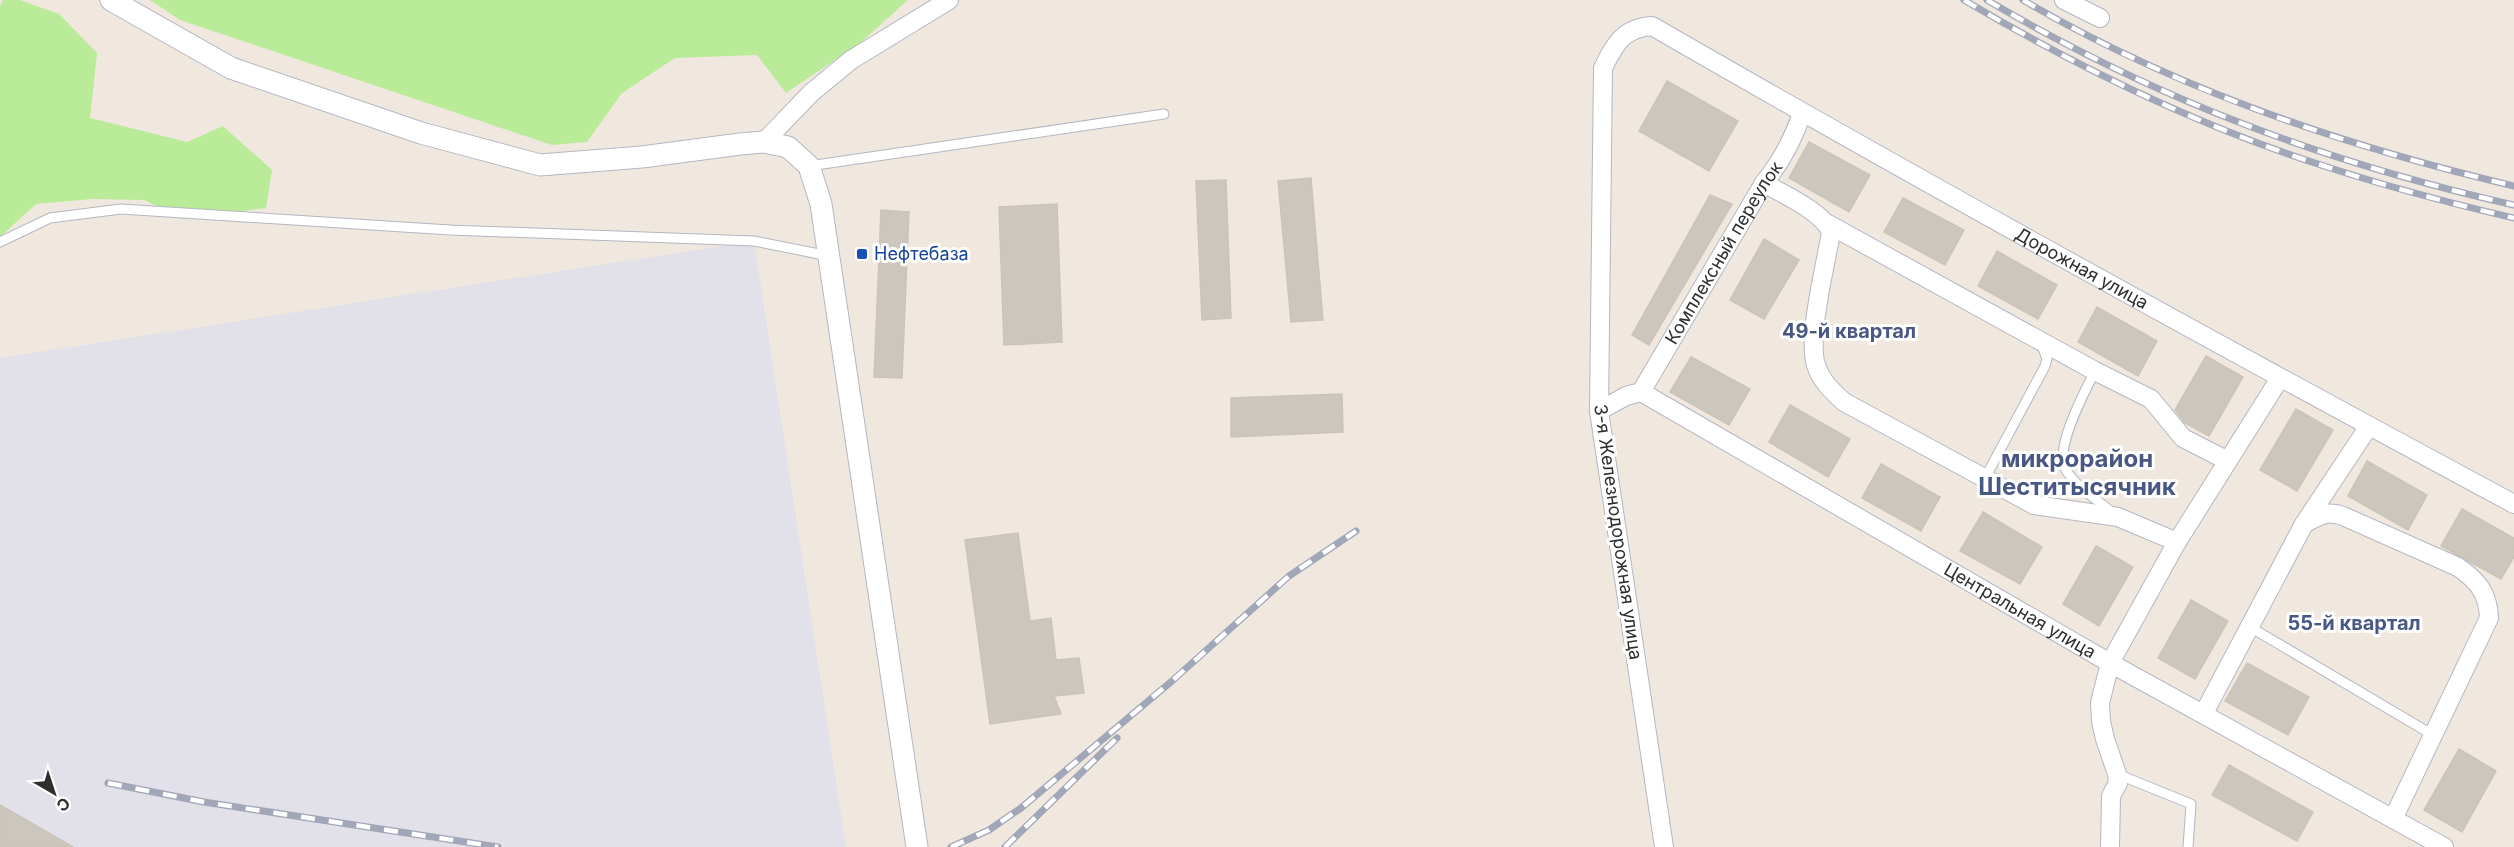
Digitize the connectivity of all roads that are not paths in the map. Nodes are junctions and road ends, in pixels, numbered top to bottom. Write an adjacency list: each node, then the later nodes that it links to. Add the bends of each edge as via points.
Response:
1 (111, 0): 8 (street, via 231,68 420,133 540,165)
2 (949, 0): 8 (street, via 851,60 811,93)
3 (2064, 0): 4 (street)
4 (2100, 18)
5 (1652, 26): 6 (street, Дорожная улица); 18 (street, 3-я Железнодорожная улица, via 1628,31 1603,68)
6 (1802, 113): 10 (street, Комплексный переулок, via 1793,141); 16 (street, Дорожная улица)
7 (1164, 114): 9 (lane)
8 (764, 142): 9 (street, via 788,147)
9 (809, 166): 13 (street, via 821,204)
10 (1764, 183): 11 (street); 17 (street, Комплексный переулок)
11 (1828, 224): 14 (street); 21 (street, via 1832,232 1815,322 1815,363 1820,376 1844,402)
12 (0, 242): 13 (lane, via 50,218 121,209 450,230 754,241)
13 (829, 256): 32 (street)
14 (2038, 339): 15 (street); 21 (lane, via 2045,352 2045,366)
15 (2095, 371): 20 (street, via 2151,399 2183,438); 23 (lane, via 2073,415 2062,459 2072,477)
16 (2280, 378): 19 (street, Дорожная улица); 20 (street)
17 (1641, 392): 18 (street); 27 (street, Центральная улица)
18 (1599, 411): 33 (street, 3-я Железнодорожная улица)
19 (2369, 426): 22 (street, Дорожная улица); 24 (street)
20 (2228, 461): 25 (street)
21 (1984, 478): 23 (street, via 2034,505)
22 (2514, 504)
23 (2118, 517): 25 (street)
24 (2304, 524): 26 (street); 29 (street, via 2334,512 2458,567 2483,590 2489,618)
25 (2177, 542): 27 (street)
26 (2250, 627): 28 (street); 29 (lane)
27 (2110, 663): 28 (street, Центральная улица); 30 (street, via 2100,703 2100,721)
28 (2204, 713): 31 (street, Центральная улица)
29 (2433, 735): 31 (street)
30 (2117, 774): 34 (street, via 2118,783 2111,796); 35 (lane, via 2191,804)
31 (2393, 819): 36 (street, Центральная улица)
32 (917, 847)
33 (1664, 847)
34 (2110, 847)
35 (2188, 847)
36 (2444, 847)

